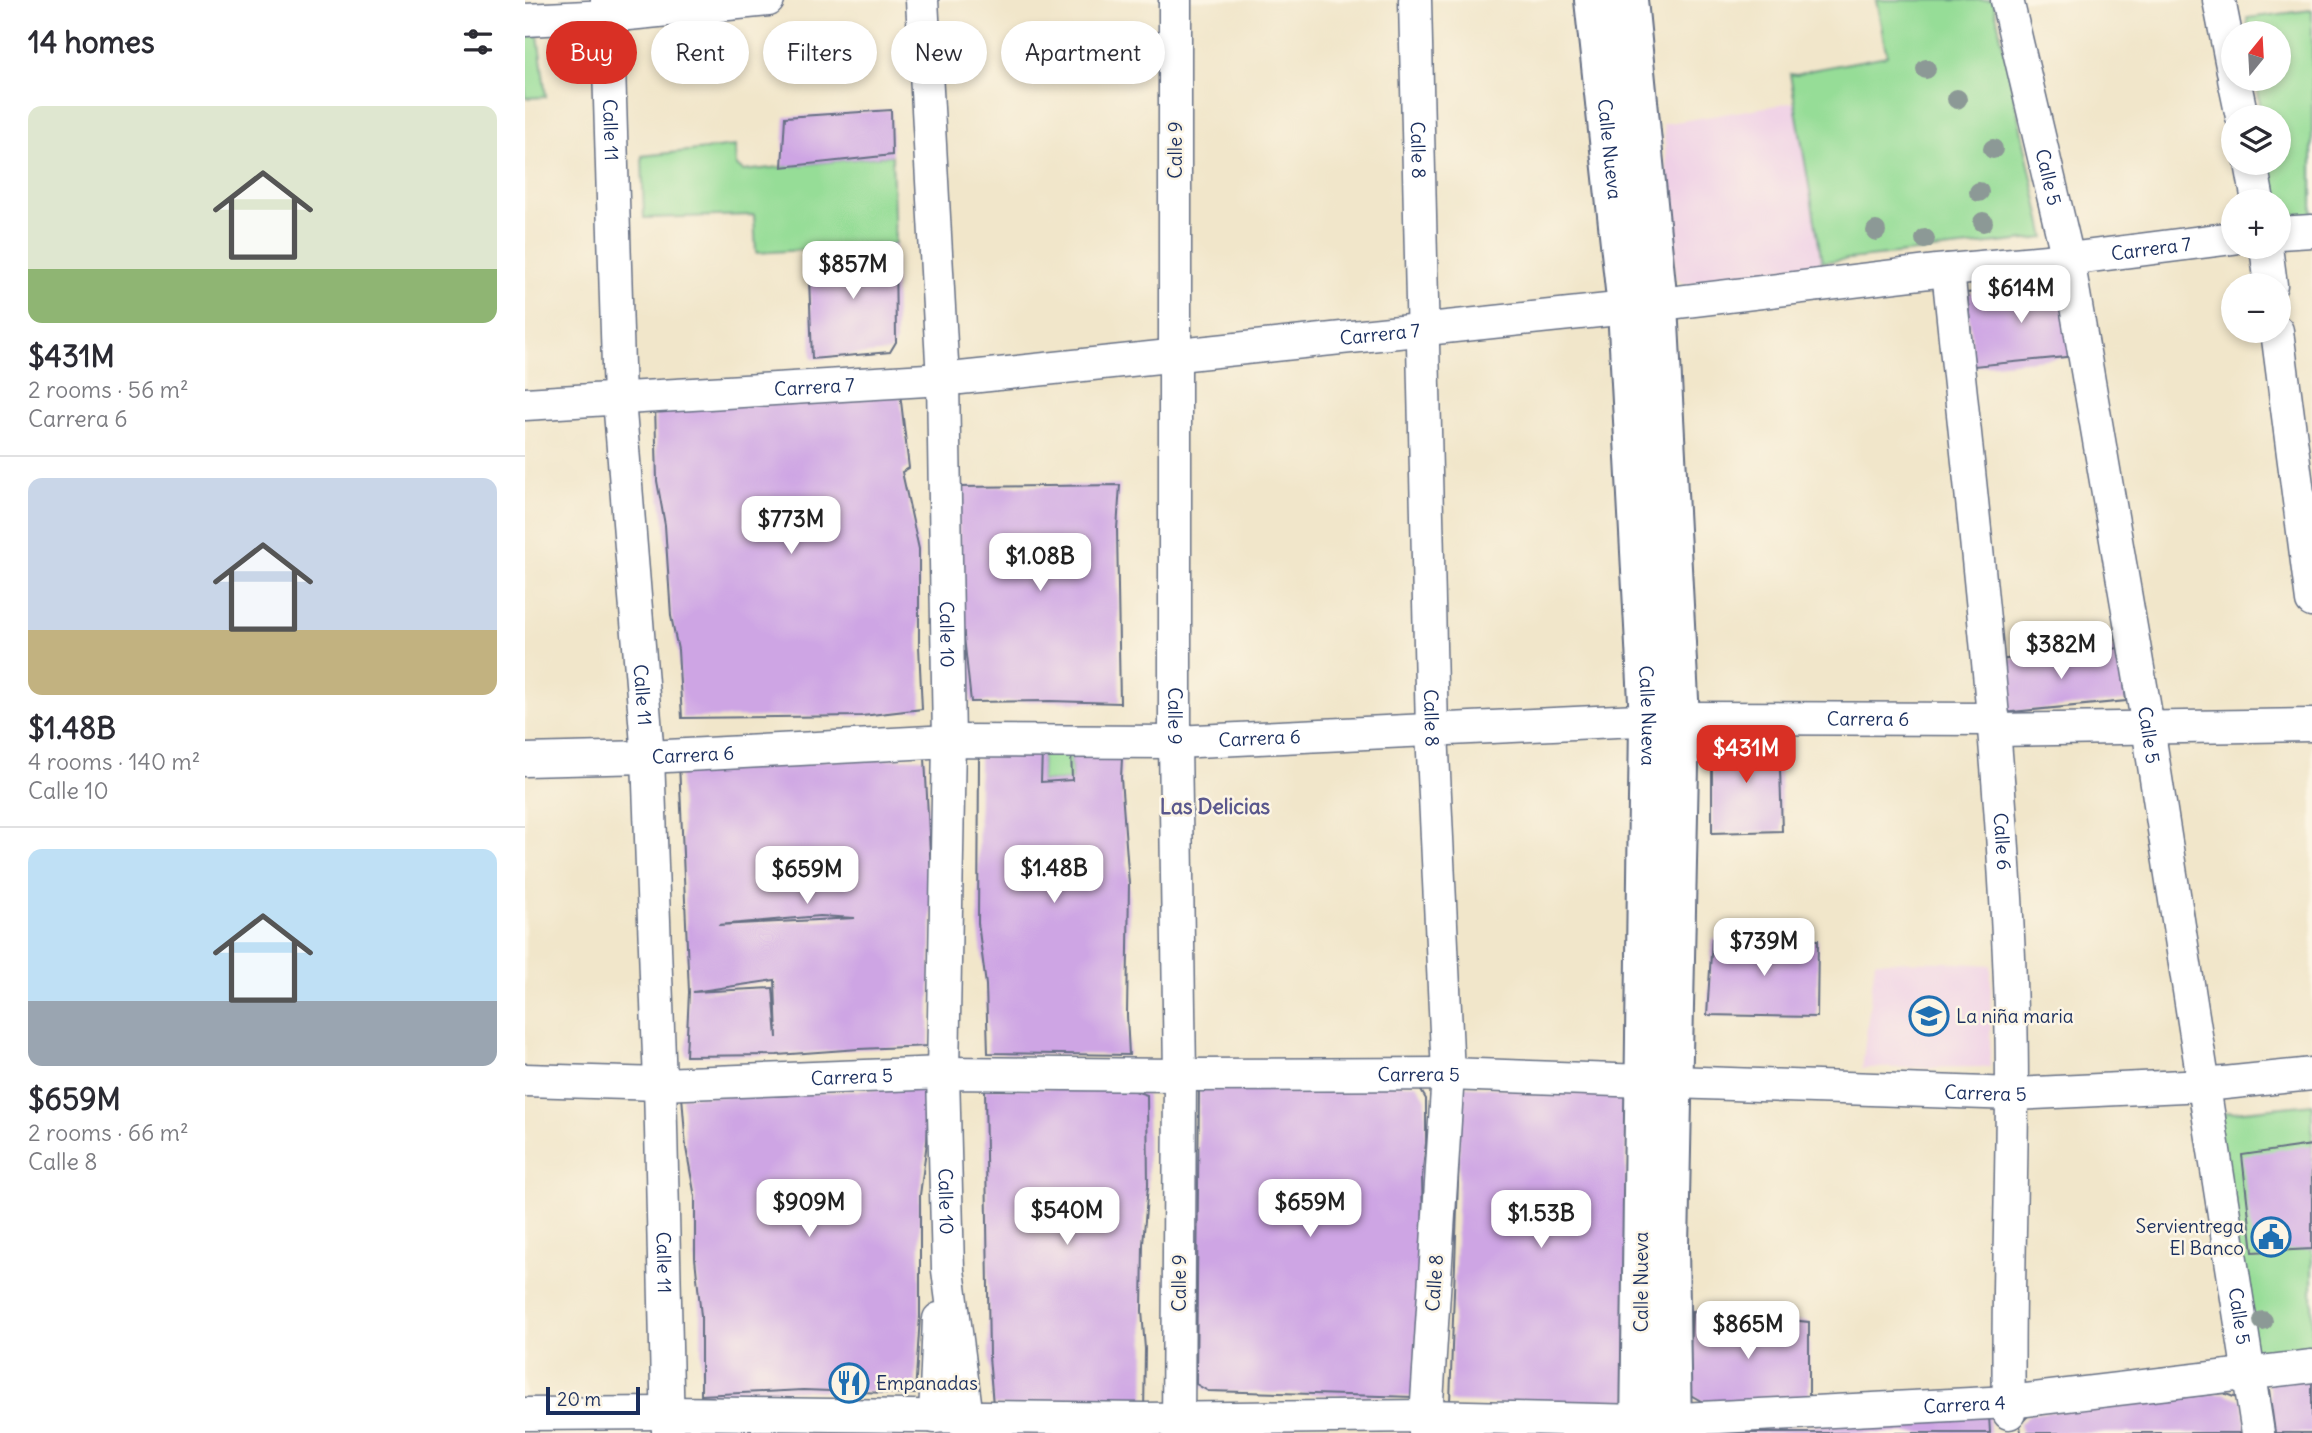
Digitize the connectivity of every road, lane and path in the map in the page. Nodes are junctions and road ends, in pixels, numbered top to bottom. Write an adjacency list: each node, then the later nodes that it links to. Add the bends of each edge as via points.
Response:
1 (768, 0): 9 (street)
2 (922, 0): 21 (street, Calle 10)
3 (1175, 0): 20 (street, Calle 9)
4 (1415, 0): 18 (street, Calle 8)
5 (1594, 0): 17 (main road, Calle Nueva)
6 (1628, 0): 17 (main road, Calle Nueva)
7 (2007, 0): 15 (street, Calle 5)
8 (2219, 0): 11 (street)
9 (608, 8): 10 (street); 22 (street, Calle 11)
10 (525, 20)
11 (2223, 21)
12 (2312, 231): 13 (street)
13 (2291, 232)
14 (2221, 240): 15 (street, Carrera 7)
15 (2068, 259): 16 (street, Carrera 7); 28 (street, Calle 5)
16 (1948, 270): 17 (street, Carrera 7); 26 (street, Calle 6)
17 (1642, 307): 18 (street, Carrera 7); 25 (main road, Calle Nueva)
18 (1423, 330): 20 (street, Carrera 7); 29 (street, Calle 8)
19 (2279, 343): 24 (street)
20 (1174, 355): 21 (street, Carrera 7); 31 (street, Calle 9)
21 (943, 380): 22 (street, Carrera 7); 30 (street, Calle 10)
22 (619, 399): 23 (street, Carrera 7); 32 (street, Calle 11)
23 (525, 404)
24 (2312, 601)
25 (1664, 719): 26 (street, Carrera 6); 29 (street, Carrera 6); 39 (main road, Calle Nueva)
26 (1994, 724): 28 (street, Carrera 6); 42 (street, Calle 6)
27 (2312, 725): 28 (street, Carrera 6)
28 (2148, 727): 41 (street, Calle 5)
29 (1431, 731): 31 (street, Carrera 6); 35 (street, Calle 8)
30 (949, 741): 31 (street, Carrera 6); 32 (street, Carrera 6); 34 (street, Calle 10)
31 (1175, 742): 37 (street, Calle 9)
32 (648, 757): 33 (street, Carrera 6); 40 (street, Calle 11)
33 (525, 760)
34 (943, 1073): 37 (street, Carrera 5); 40 (street, Carrera 5); 43 (street, Calle 10)
35 (1448, 1074): 37 (street, Carrera 5); 39 (street, Carrera 5); 50 (street, Calle 8)
36 (2312, 1074): 41 (street, Carrera 5)
37 (1180, 1075): 52 (street, Calle 9)
38 (525, 1080): 40 (street, Carrera 5)
39 (1658, 1081): 42 (street, Carrera 5); 53 (main road, Calle Nueva)
40 (660, 1084): 49 (street, Calle 11)
41 (2205, 1085): 42 (street, Carrera 5); 45 (street, Calle 5)
42 (2014, 1094): 46 (street, Calle 6)
43 (948, 1270): 48 (street, Calle 10, via 939,1303); 51 (street, Calle 10)
44 (2312, 1366): 45 (street, Carrera 4)
45 (2247, 1372): 46 (street, Carrera 4); 54 (street, Calle 5)
46 (2009, 1408): 53 (street, Carrera 4)
47 (525, 1414): 49 (street, Carrera 4)
48 (935, 1417): 49 (street, Carrera 4); 51 (street, Carrera 4)
49 (667, 1423)
50 (1425, 1425): 52 (street, Carrera 4); 53 (street, Carrera 4)
51 (969, 1426): 52 (street, Carrera 4)
52 (1178, 1426)
53 (1656, 1427)
54 (2258, 1433)

